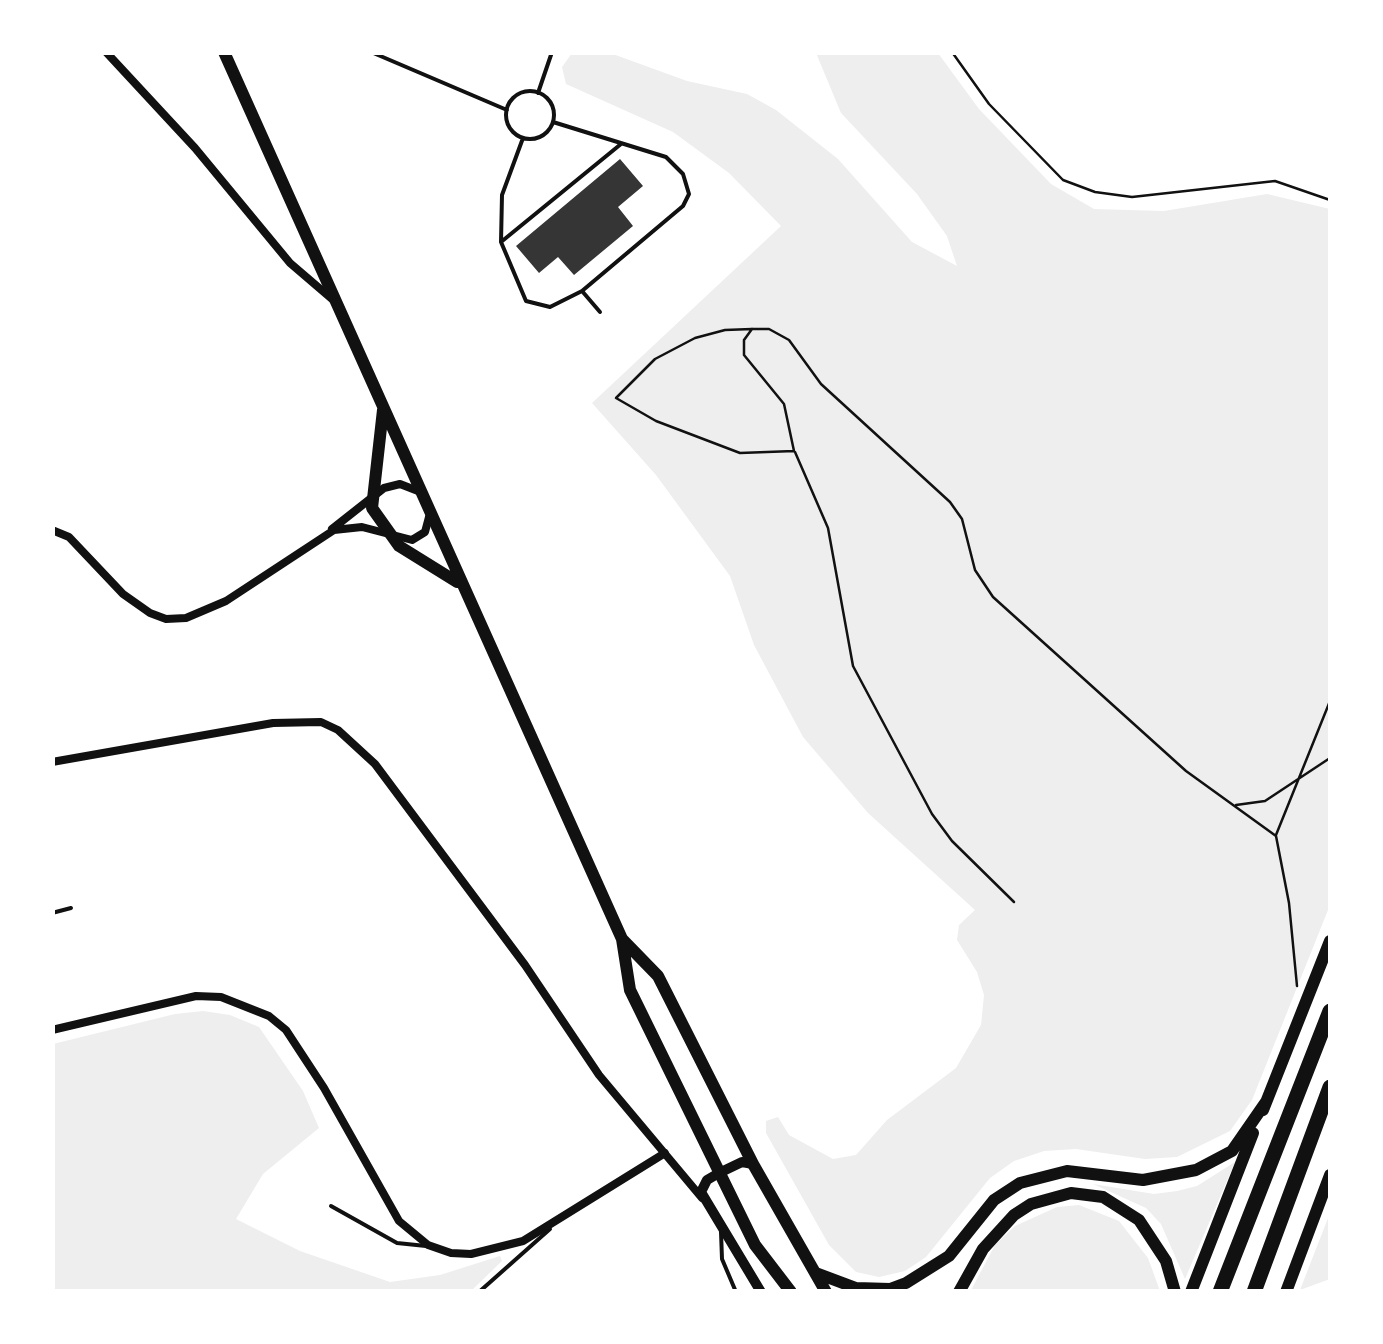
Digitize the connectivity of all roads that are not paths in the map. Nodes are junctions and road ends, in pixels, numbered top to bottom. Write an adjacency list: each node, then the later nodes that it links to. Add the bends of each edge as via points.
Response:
1 (106, 52): 14 (street, via 290,264)
2 (224, 52): 14 (main road)
3 (349, 52): 4 (lane)
4 (359, 52)
5 (371, 52): 8 (lane)
6 (552, 52): 7 (lane)
7 (538, 92): 8 (lane, via 516,97); 9 (lane, via 553,108)
8 (507, 110): 10 (lane, via 512,130)
9 (553, 122): 10 (lane, via 538,138); 11 (lane)
10 (524, 138): 12 (lane, via 502,196)
11 (623, 143): 12 (lane); 13 (lane, via 675,163 689,194)
12 (500, 242): 13 (lane, via 526,301 550,307)
13 (582, 291): 15 (lane)
14 (336, 302): 16 (main road)
15 (600, 312)
16 (383, 408): 17 (main road); 18 (main road)
17 (418, 490): 18 (street, via 400,484); 19 (main road)
18 (370, 496): 21 (main road); 22 (street)
19 (429, 514): 21 (street, via 419,537); 23 (main road)
20 (52, 530): 22 (street, via 84,550 123,594 166,618 207,612)
21 (388, 535): 22 (street, via 352,527); 23 (main road)
22 (321, 538)
23 (461, 585): 27 (main road)
24 (52, 762): 33 (street, via 273,722 321,722 338,730 375,764 599,1075)
25 (71, 908): 26 (lane)
26 (52, 913)
27 (622, 939): 34 (main road, via 658,976); 35 (main road, via 630,990)
28 (1330, 941): 32 (main road)
29 (1330, 1011): 51 (highway)
30 (52, 1030): 41 (street, via 196,996 221,997 269,1016 286,1030 324,1088 399,1222)
31 (1330, 1087): 52 (highway)
32 (1266, 1102): 42 (main road, via 1232,1151 1196,1170 1143,1180 1067,1171 1020,1183 994,1200 949,1256 906,1283 856,1288); 50 (main road)
33 (665, 1153): 37 (street); 39 (street)
34 (753, 1164): 35 (street); 42 (main road)
35 (719, 1173): 37 (street, via 703,1185); 46 (main road, via 755,1245)
36 (1330, 1175): 53 (main road)
37 (702, 1198): 40 (street)
38 (331, 1206): 41 (lane, via 397,1243)
39 (554, 1226): 41 (street, via 472,1254); 43 (lane)
40 (721, 1228): 44 (lane, via 722,1259); 45 (street)
41 (428, 1246)
42 (814, 1272): 47 (main road)
43 (478, 1292)
44 (736, 1292)
45 (760, 1292)
46 (791, 1292)
47 (826, 1292)
48 (959, 1292): 49 (main road, via 1014,1215 1070,1193 1103,1197 1139,1220 1166,1261)
49 (1174, 1292)
50 (1191, 1292)
51 (1220, 1292)
52 (1254, 1292)
53 (1286, 1292)

